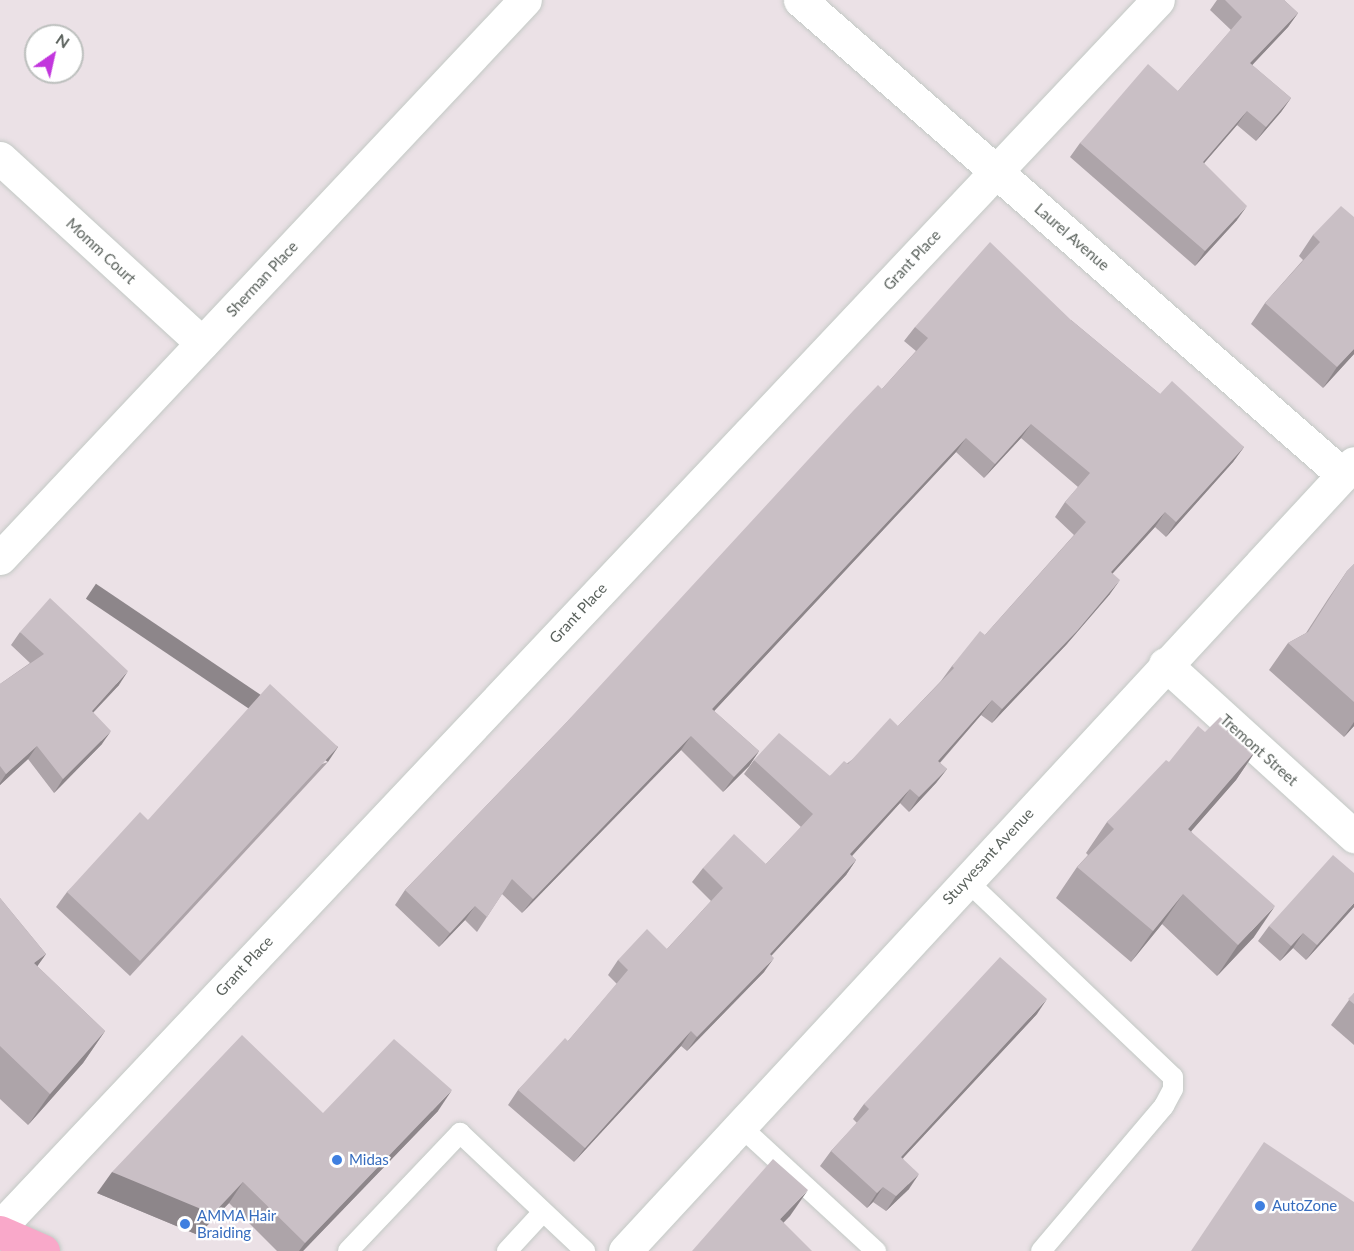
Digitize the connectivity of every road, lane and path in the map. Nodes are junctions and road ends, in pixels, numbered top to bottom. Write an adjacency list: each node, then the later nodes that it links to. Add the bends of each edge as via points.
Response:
1 (525, 0): 6 (street, Sherman Place)
2 (800, 0): 5 (street, Laurel Avenue)
3 (1158, 0): 5 (street, Grant Place)
4 (0, 158): 6 (street, Momm Court)
5 (996, 171): 7 (street, Laurel Avenue); 14 (street, Grant Place)
6 (202, 343): 8 (street, Sherman Place)
7 (1348, 469): 9 (street, Stuyvesant Avenue)
8 (0, 558)
9 (1165, 664): 10 (street, Tremont Street); 11 (street, Stuyvesant Avenue)
10 (1354, 836)
11 (966, 880): 12 (street, Stuyvesant Avenue); 22 (lane, via 1173,1077 1173,1089 1164,1106)
12 (740, 1126): 20 (street, Stuyvesant Avenue); 21 (lane)
13 (543, 1212): 17 (lane, via 460,1132); 18 (lane); 19 (lane)
14 (0, 1227)
15 (0, 1232): 16 (main road)
16 (43, 1251)
17 (348, 1251)
18 (507, 1251)
19 (585, 1251)
20 (625, 1251)
21 (876, 1251)
22 (1041, 1251)

